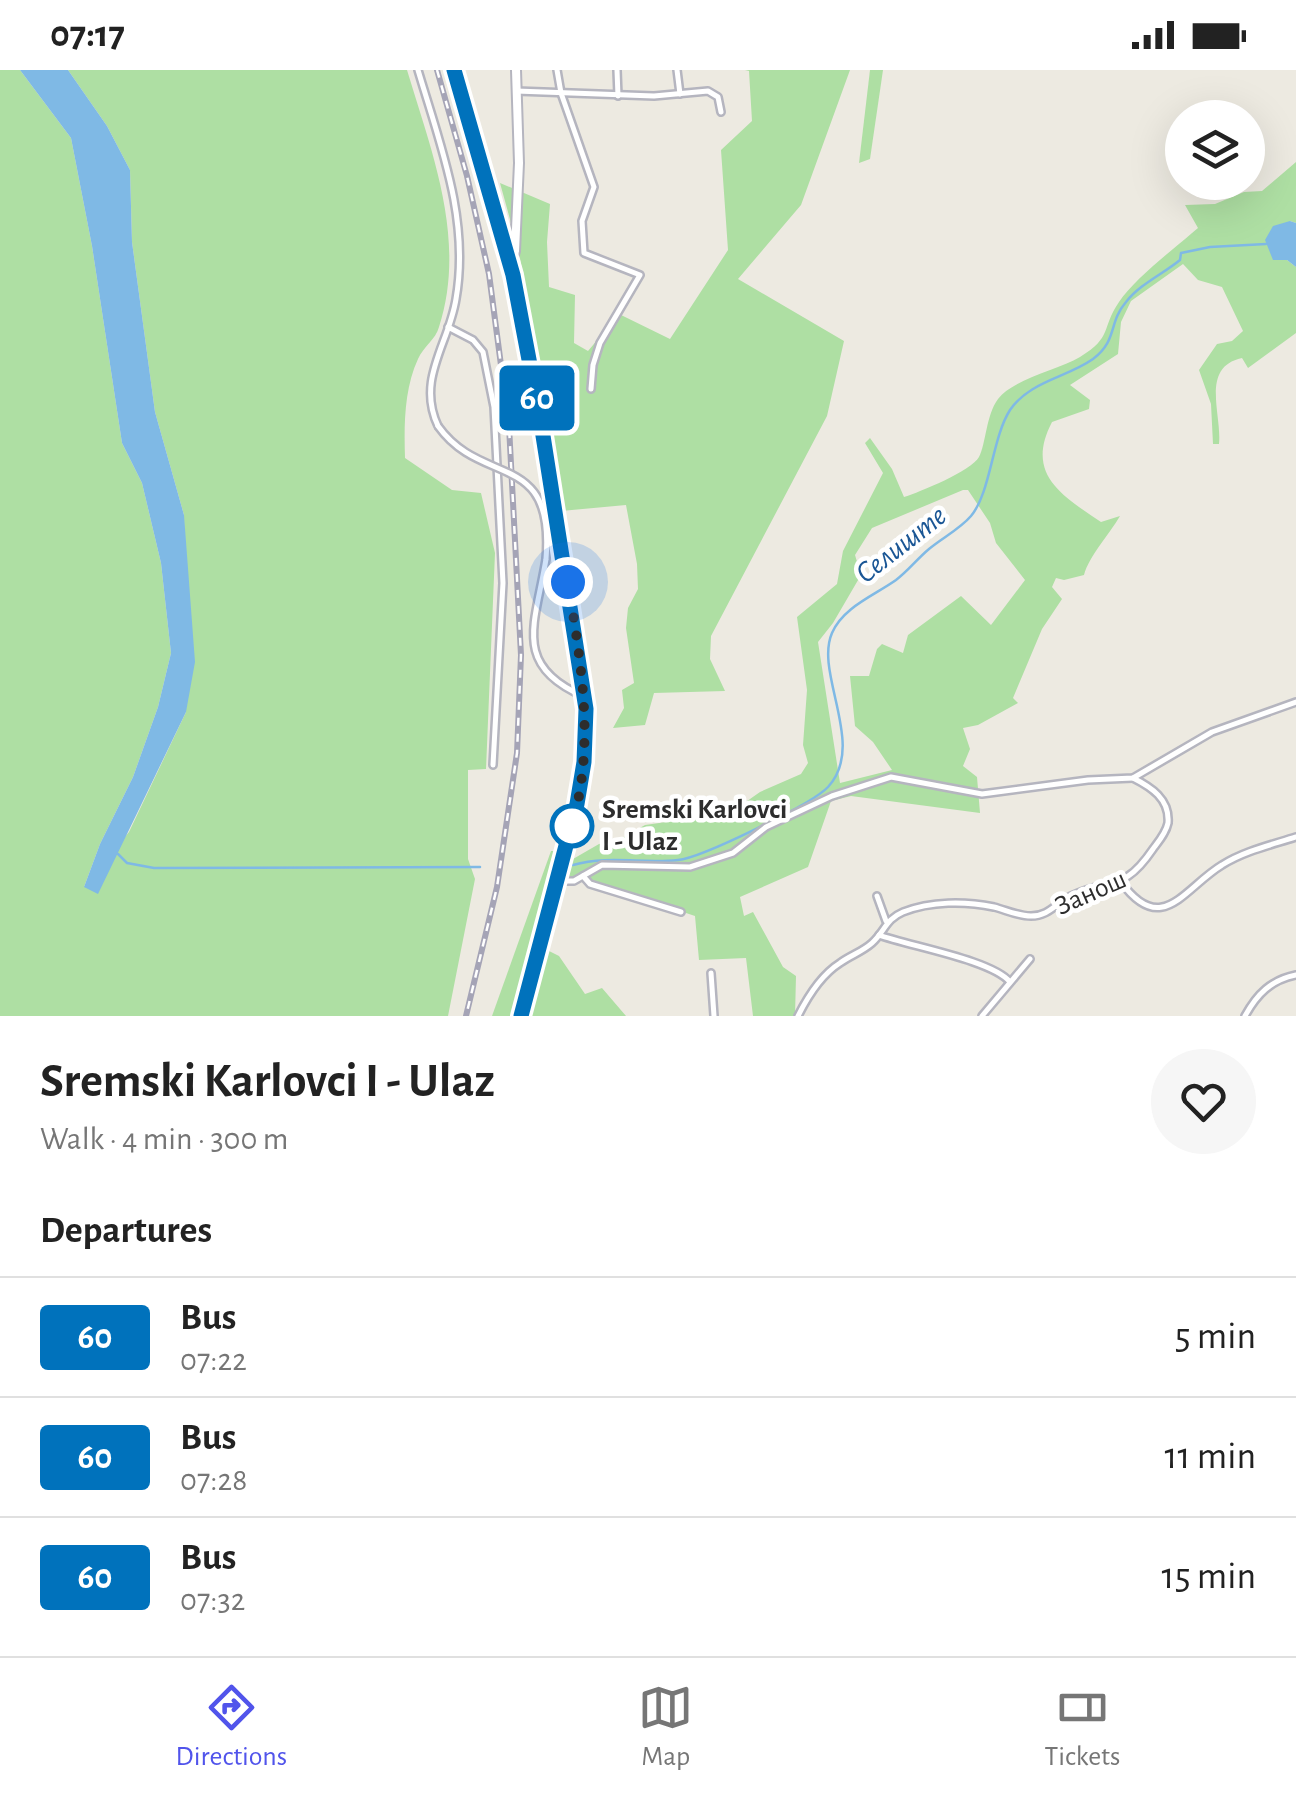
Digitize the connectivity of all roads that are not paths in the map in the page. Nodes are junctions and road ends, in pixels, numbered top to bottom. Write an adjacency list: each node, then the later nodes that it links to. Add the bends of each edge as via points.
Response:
1 (418, 70): 13 (street, via 459,238)
2 (454, 70): 12 (main road)
3 (516, 70): 7 (main road)
4 (558, 70): 8 (street)
5 (617, 70): 10 (street)
6 (676, 70): 9 (street)
7 (516, 90): 8 (street); 12 (main road)
8 (561, 93): 10 (street); 14 (street, via 594,187 582,221 584,254 640,275 600,343)
9 (680, 94): 10 (street); 11 (street, via 708,91 718,97)
10 (618, 96)
11 (721, 112)
12 (511, 265): 15 (main road)
13 (448, 327): 16 (street, bridge, via 430,376 430,406 460,449 519,477 538,497 547,524 546,559 533,647 540,667); 19 (street, via 483,352 494,407 504,583)
14 (591, 390)
15 (582, 676): 16 (street); 17 (main road)
16 (556, 682): 17 (street)
17 (585, 696): 23 (main road, via 584,762)
18 (1296, 702): 20 (street, via 1212,732)
19 (492, 765)
20 (1133, 778): 22 (street, via 982,794 891,777 842,792 766,827 733,853 690,867 602,864); 24 (street, Занош, via 1165,804 1168,826 1136,873)
21 (1296, 837): 24 (street, via 1228,861 1171,905 1153,909 1134,900)
22 (584, 876): 23 (street); 26 (street, via 590,884)
23 (556, 881): 33 (main road)
24 (1120, 882): 27 (street, Занош, via 1072,896 1042,915 951,903)
25 (877, 896): 27 (street)
26 (681, 912)
27 (886, 921): 28 (street)
28 (879, 935): 32 (street); 35 (street, via 827,973)
29 (1030, 959): 32 (street)
30 (711, 973): 34 (street)
31 (1296, 975): 37 (street, via 1261,992)
32 (1010, 982): 36 (street)
33 (521, 1016)
34 (714, 1016)
35 (798, 1016)
36 (982, 1016)
37 (1245, 1016)

